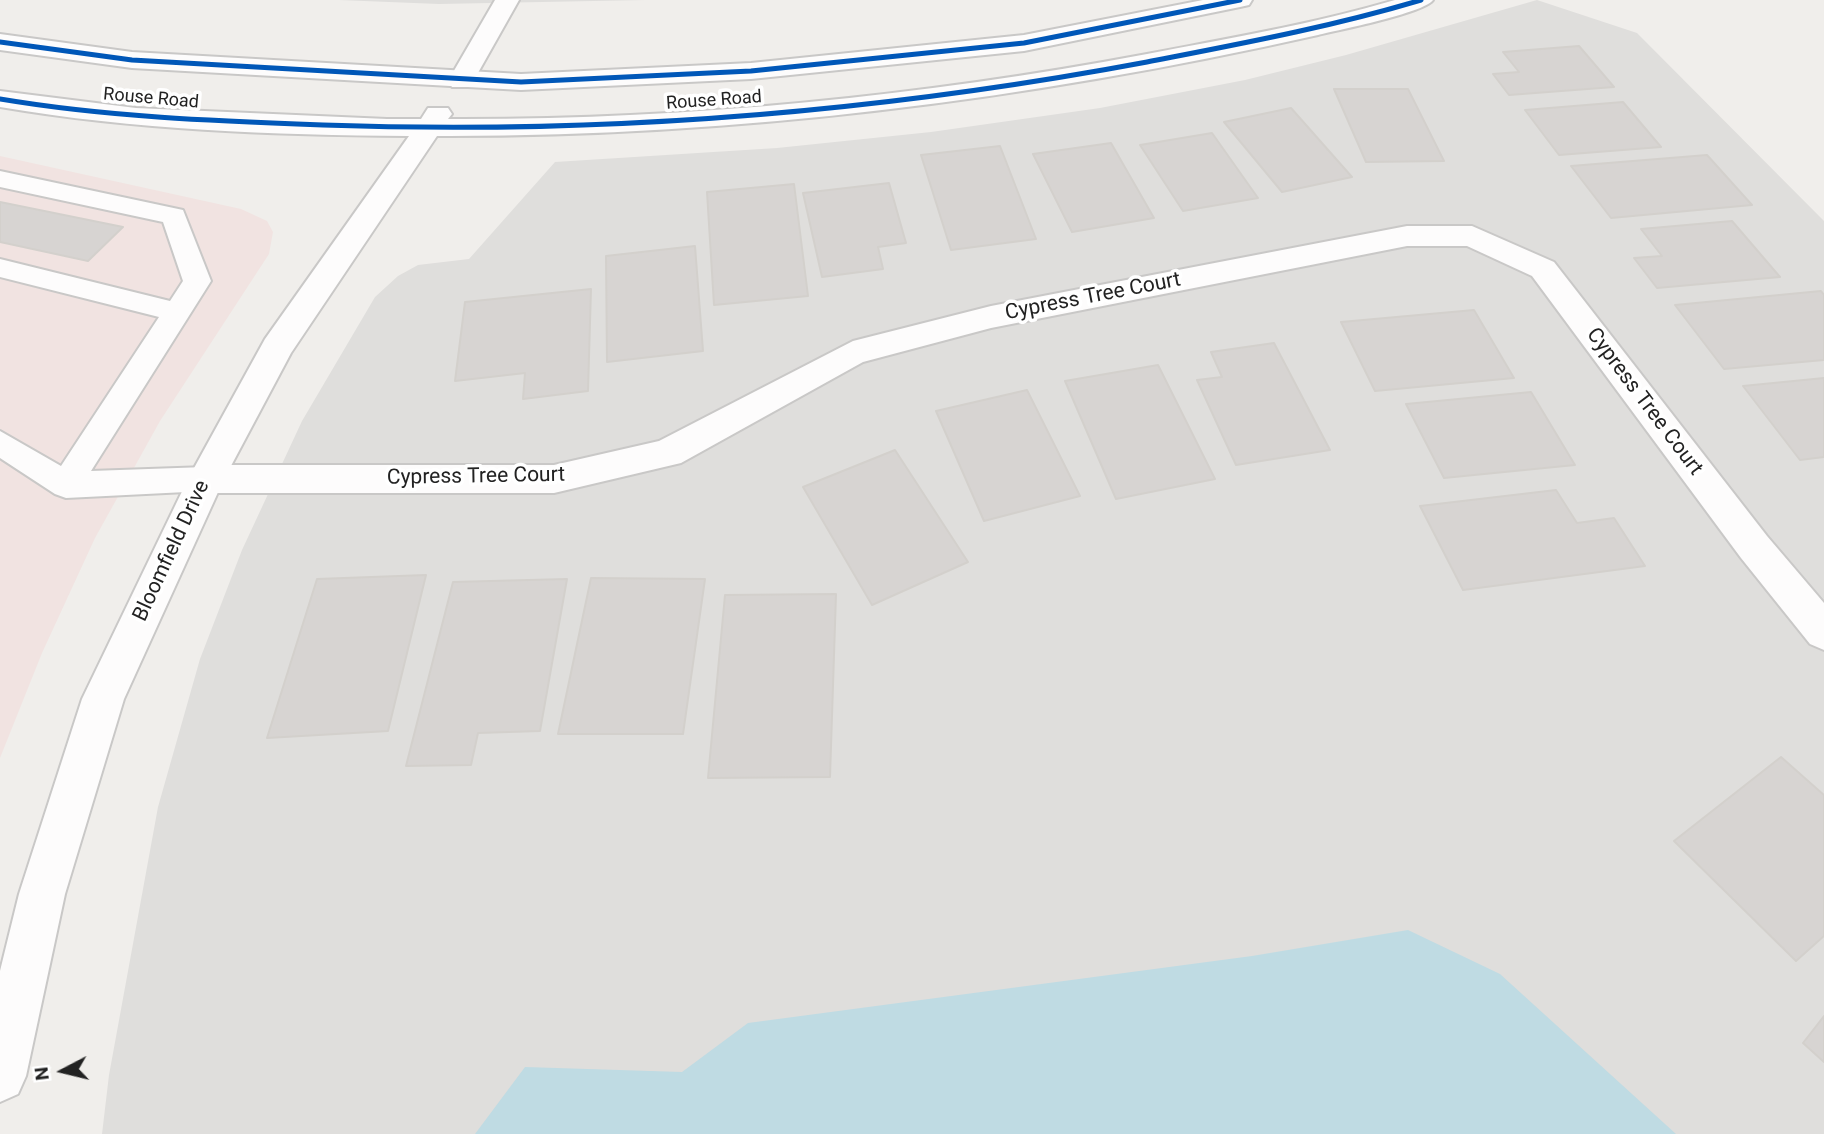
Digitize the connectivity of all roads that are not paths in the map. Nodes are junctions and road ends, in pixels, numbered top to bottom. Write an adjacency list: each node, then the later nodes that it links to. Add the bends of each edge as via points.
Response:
1 (508, 0): 5 (street, Bloomfield Drive)
2 (1240, 0): 5 (street, Rouse Road, via 1024,43 751,71)
3 (1422, 0): 7 (street, Rouse Road, via 1281,36 1065,79 925,99 714,118)
4 (0, 42): 5 (street, Rouse Road, via 132,60)
5 (461, 81): 7 (street, Bloomfield Drive)
6 (0, 99): 7 (street, Rouse Road, via 167,118)
7 (427, 130): 12 (street, Bloomfield Drive, via 276,347)
8 (0, 179): 10 (lane, via 174,216 197,281)
9 (0, 268): 10 (lane)
10 (177, 312): 13 (lane)
11 (0, 443): 13 (lane)
12 (205, 478): 13 (lane); 14 (street, Cypress Tree Court, via 554,480 668,453 853,353 991,317 1407,236 1472,236 1543,269); 15 (street, Bloomfield Drive, via 103,699 42,894)
13 (66, 485)
14 (1824, 632)
15 (0, 1076)

